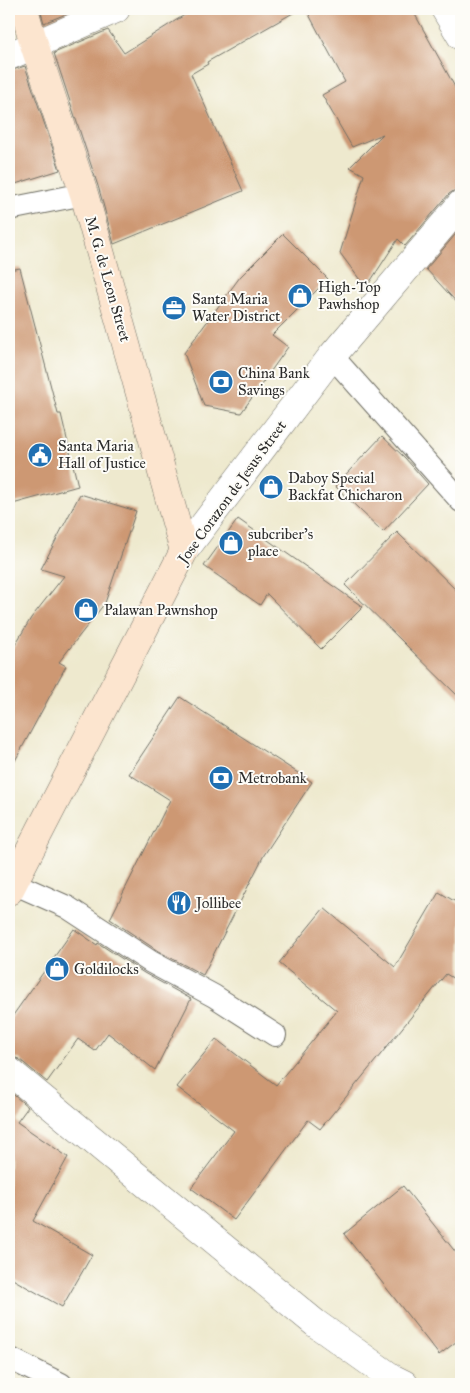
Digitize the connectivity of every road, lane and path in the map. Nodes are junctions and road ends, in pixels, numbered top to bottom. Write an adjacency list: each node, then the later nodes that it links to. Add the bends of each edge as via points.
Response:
1 (24, 9): 5 (main road, M. G. de Leon Street)
2 (116, 9): 5 (street)
3 (445, 9): 4 (street)
4 (461, 36)
5 (34, 44): 6 (street); 7 (main road, M. G. de Leon Street)
6 (9, 56)
7 (84, 194): 9 (lane); 12 (main road, M. G. de Leon Street)
8 (461, 204): 10 (street, Jose Corazon de Jesus Street)
9 (9, 209)
10 (332, 356): 11 (lane); 12 (street, Jose Corazon de Jesus Street)
11 (461, 502)
12 (184, 551): 13 (main road, Jose Corazon de Jesus Street)
13 (11, 887): 14 (lane, via 67,907 150,962 214,996)
14 (275, 1035)
15 (9, 1071): 18 (street, via 315,1323)
16 (9, 1358): 17 (lane)
17 (61, 1384)
18 (404, 1384)

